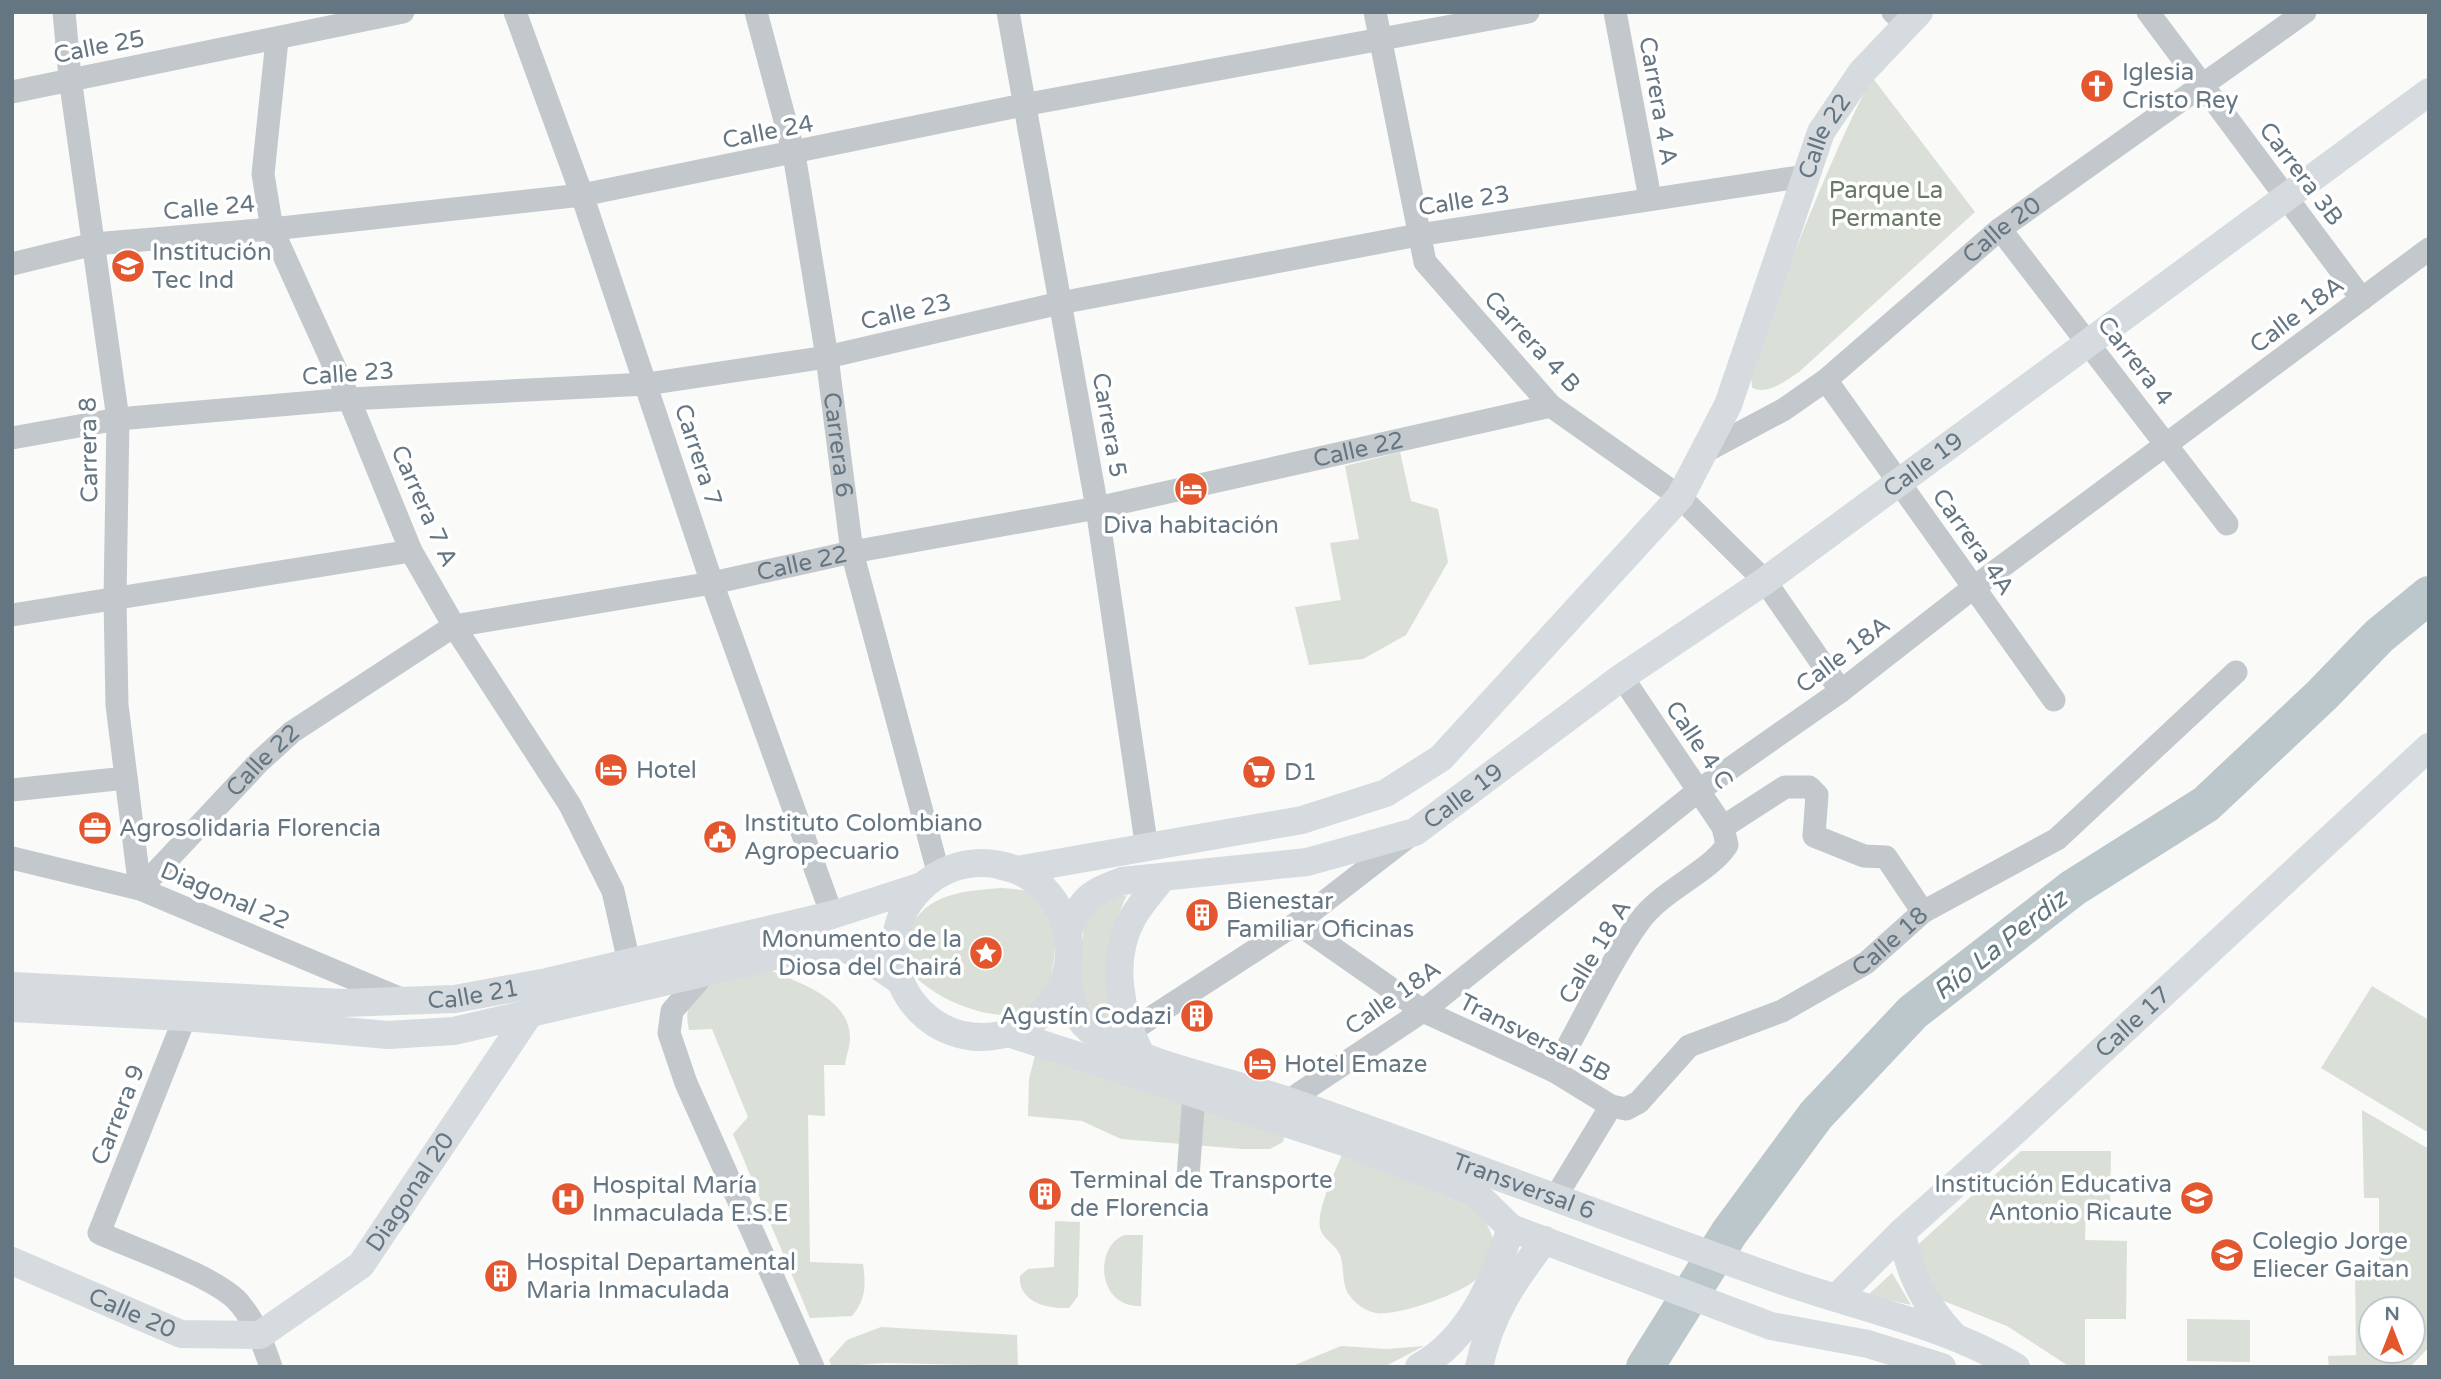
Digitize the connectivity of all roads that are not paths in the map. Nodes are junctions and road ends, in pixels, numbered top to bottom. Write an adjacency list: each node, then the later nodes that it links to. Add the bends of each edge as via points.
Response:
1 (64, 12): 14 (street, Carrera 8)
2 (403, 12): 13 (street, Calle 25)
3 (515, 12): 21 (street, Carrera 7)
4 (756, 12): 19 (street, Carrera 6)
5 (1008, 12): 18 (street, Carrera 5)
6 (1375, 12): 12 (street, Carrera 4 B)
7 (1528, 12): 12 (street, Calle 24)
8 (1615, 12): 23 (street, Carrera 4 A)
9 (2148, 12): 15 (street, Carrera 3B)
10 (2305, 12): 15 (street, Calle 20)
11 (1906, 16): 20 (main road, Calle 22, via 1821,132)
12 (1380, 38): 18 (street, Calle 24); 26 (street, Carrera 4 B)
13 (277, 40): 14 (street, Calle 25); 24 (street, Carrera 7 A, via 263,174)
14 (70, 78): 16 (street, Calle 25); 27 (street, Carrera 8)
15 (2202, 85): 22 (street, Carrera 3B); 25 (street, Calle 20)
16 (12, 92)
17 (2429, 92): 22 (main road, Calle 19)
18 (1023, 105): 19 (street, Calle 24); 31 (street, Carrera 5)
19 (794, 154): 21 (street, Calle 24); 33 (street, Carrera 6)
20 (1805, 176): 23 (street, Calle 23); 41 (main road, Calle 22, via 1728,405)
21 (582, 195): 24 (street, Calle 24); 35 (street, Carrera 7)
22 (2285, 196): 30 (street, Carrera 3B); 32 (main road, Calle 19)
23 (1650, 198): 26 (street, Calle 23)
24 (272, 229): 27 (street, Calle 24); 36 (street, Carrera 7 A)
25 (2000, 229): 32 (street, Carrera 4); 34 (street, Calle 20)
26 (1418, 235): 31 (street, Calle 23); 37 (street, Carrera 4 B, via 1424,262)
27 (94, 244): 29 (street, Calle 24); 38 (street, Carrera 8)
28 (2429, 249): 30 (street, Calle 18A)
29 (12, 264)
30 (2362, 299): 40 (street, Calle 18A)
31 (1060, 303): 33 (street, Calle 23); 44 (street, Carrera 5)
32 (2087, 341): 40 (street, Carrera 4); 42 (main road, Calle 19)
33 (827, 357): 35 (street, Calle 23); 47 (street, Carrera 6)
34 (1826, 380): 41 (street, Calle 20, via 1783,410); 42 (street, Carrera 4A)
35 (647, 384): 36 (street, Calle 23); 49 (street, Carrera 7)
36 (348, 399): 38 (street, Calle 23); 46 (street, Carrera 7 A)
37 (1551, 406): 43 (street, Carrera 4 B); 44 (street, Calle 22)
38 (118, 419): 39 (street, Calle 23); 51 (street, Carrera 8)
39 (12, 438)
40 (2167, 446): 45 (street, Carrera 4); 50 (street, Calle 18A)
41 (1704, 452): 43 (main road, Calle 22)
42 (1899, 482): 48 (main road, Calle 19); 50 (street, Carrera 4A)
43 (1680, 497): 48 (street, Carrera 4 B); 64 (main road, Calle 22, via 1441,758 1386,793 1302,820)
44 (1097, 508): 47 (street, Calle 22); 64 (street, Carrera 5)
45 (2227, 524)
46 (411, 551): 51 (street); 53 (street, Carrera 7 A)
47 (852, 552): 49 (street, Calle 22); 68 (street, Carrera 6)
48 (1765, 581): 55 (main road, Calle 19); 56 (street, Carrera 4 B)
49 (712, 583): 53 (street, Calle 22); 71 (street, Carrera 7)
50 (1973, 588): 56 (street, Calle 18A); 57 (street, Carrera 4A)
51 (115, 599): 52 (street); 59 (street, Carrera 8, via 117,705)
52 (12, 615)
53 (454, 626): 69 (street, Calle 22, via 292,732); 74 (street, Carrera 7 A, via 570,806 612,891)
54 (2236, 672): 70 (street, Calle 18, via 2057,839)
55 (1622, 677): 61 (street, Calle 4 C); 62 (main road, Calle 19)
56 (1841, 691): 61 (street, Calle 18A)
57 (2054, 700)
58 (2429, 747): 93 (main road, Calle 17)
59 (126, 778): 60 (street); 69 (street, Carrera 8)
60 (12, 790)
61 (1698, 791): 63 (street, Calle 4 C); 81 (street, Calle 18A)
62 (1415, 832): 67 (main road, Calle 19, via 1307,862); 72 (street, Calle 19)
63 (1725, 836): 70 (street, Calle 18 A, via 1785,787 1809,787 1817,795 1814,836 1864,856 1886,857); 86 (street, Calle 18 A, via 1720,855 1663,895 1639,922)
64 (1147, 849): 66 (main road, Calle 22, via 1017,870)
65 (12, 858): 69 (street, Diagonal 22)
66 (998, 864): 68 (main road, Calle 21, via 977,863); 73 (main road, Calle 21, via 1043,888 1059,908)
67 (1163, 877): 73 (main road, Calle 19, via 1122,881 1096,891 1078,906); 85 (main road, via 1132,918 1119,956 1121,998)
68 (930, 880): 71 (main road, Calle 21); 77 (main road, Calle 21, via 906,906 897,930 895,956)
69 (140, 889): 79 (street, Diagonal 22)
70 (1923, 912): 89 (street, Calle 18, via 1866,963 1782,1011 1689,1046 1639,1102 1626,1109)
71 (832, 915): 74 (main road, Calle 21)
72 (1297, 923): 81 (street, Transversal 5B); 85 (street, Calle 19)
73 (1068, 932): 75 (main road, Calle 21)
74 (629, 962): 79 (main road, Calle 21, via 534,985)
75 (1067, 971): 84 (main road, Calle 21, via 1046,1010); 85 (main road, Transversal 6, via 1071,1007 1083,1024 1097,1035)
76 (705, 973): 77 (main road, Calle 21, via 826,944 861,954); 82 (main road, Calle 21); 101 (street, via 672,1011 670,1033 685,1083)
77 (900, 981): 84 (main road, Calle 21, via 913,1004 932,1022 956,1033 982,1037)
78 (12, 986): 79 (main road, Calle 21, via 343,1003)
79 (411, 1002)
80 (12, 1008): 83 (main road, Calle 21)
81 (1423, 1011): 86 (street, Transversal 5B); 88 (street, Calle 18A)
82 (528, 1016): 83 (main road, Calle 21, via 454,1031 388,1035); 97 (main road, Diagonal 20, via 361,1265)
83 (186, 1017): 97 (street, Carrera 9, via 99,1233 205,1280 239,1301)
84 (1008, 1033): 87 (main road, Transversal 6)
85 (1135, 1043): 88 (main road, Transversal 6)
86 (1554, 1072): 89 (street, Transversal 5B)
87 (1194, 1094): 90 (street); 92 (main road, Transversal 6, via 1353,1145 1475,1193)
88 (1289, 1101): 91 (main road, Transversal 6)
89 (1611, 1106): 91 (street)
90 (1188, 1177)
91 (1555, 1198): 96 (main road, Transversal 6)
92 (1511, 1228): 94 (main road, Transversal 6); 102 (main road, via 1483,1301 1456,1337)
93 (1902, 1232): 96 (main road, Calle 17); 98 (main road, via 1918,1290)
94 (1557, 1245): 99 (main road, Transversal 6, via 1771,1326 1822,1334); 103 (main road, via 1498,1307 1486,1333)
95 (12, 1261): 97 (main road, Calle 20, via 181,1334)
96 (1838, 1297): 98 (main road, Transversal 6)
97 (260, 1335): 100 (street)
98 (1956, 1338): 105 (main road, Transversal 6)
99 (1902, 1361): 104 (main road, Transversal 6)
100 (271, 1367)
101 (813, 1367)
102 (1419, 1367)
103 (1479, 1367)
104 (1942, 1367)
105 (2016, 1367)

